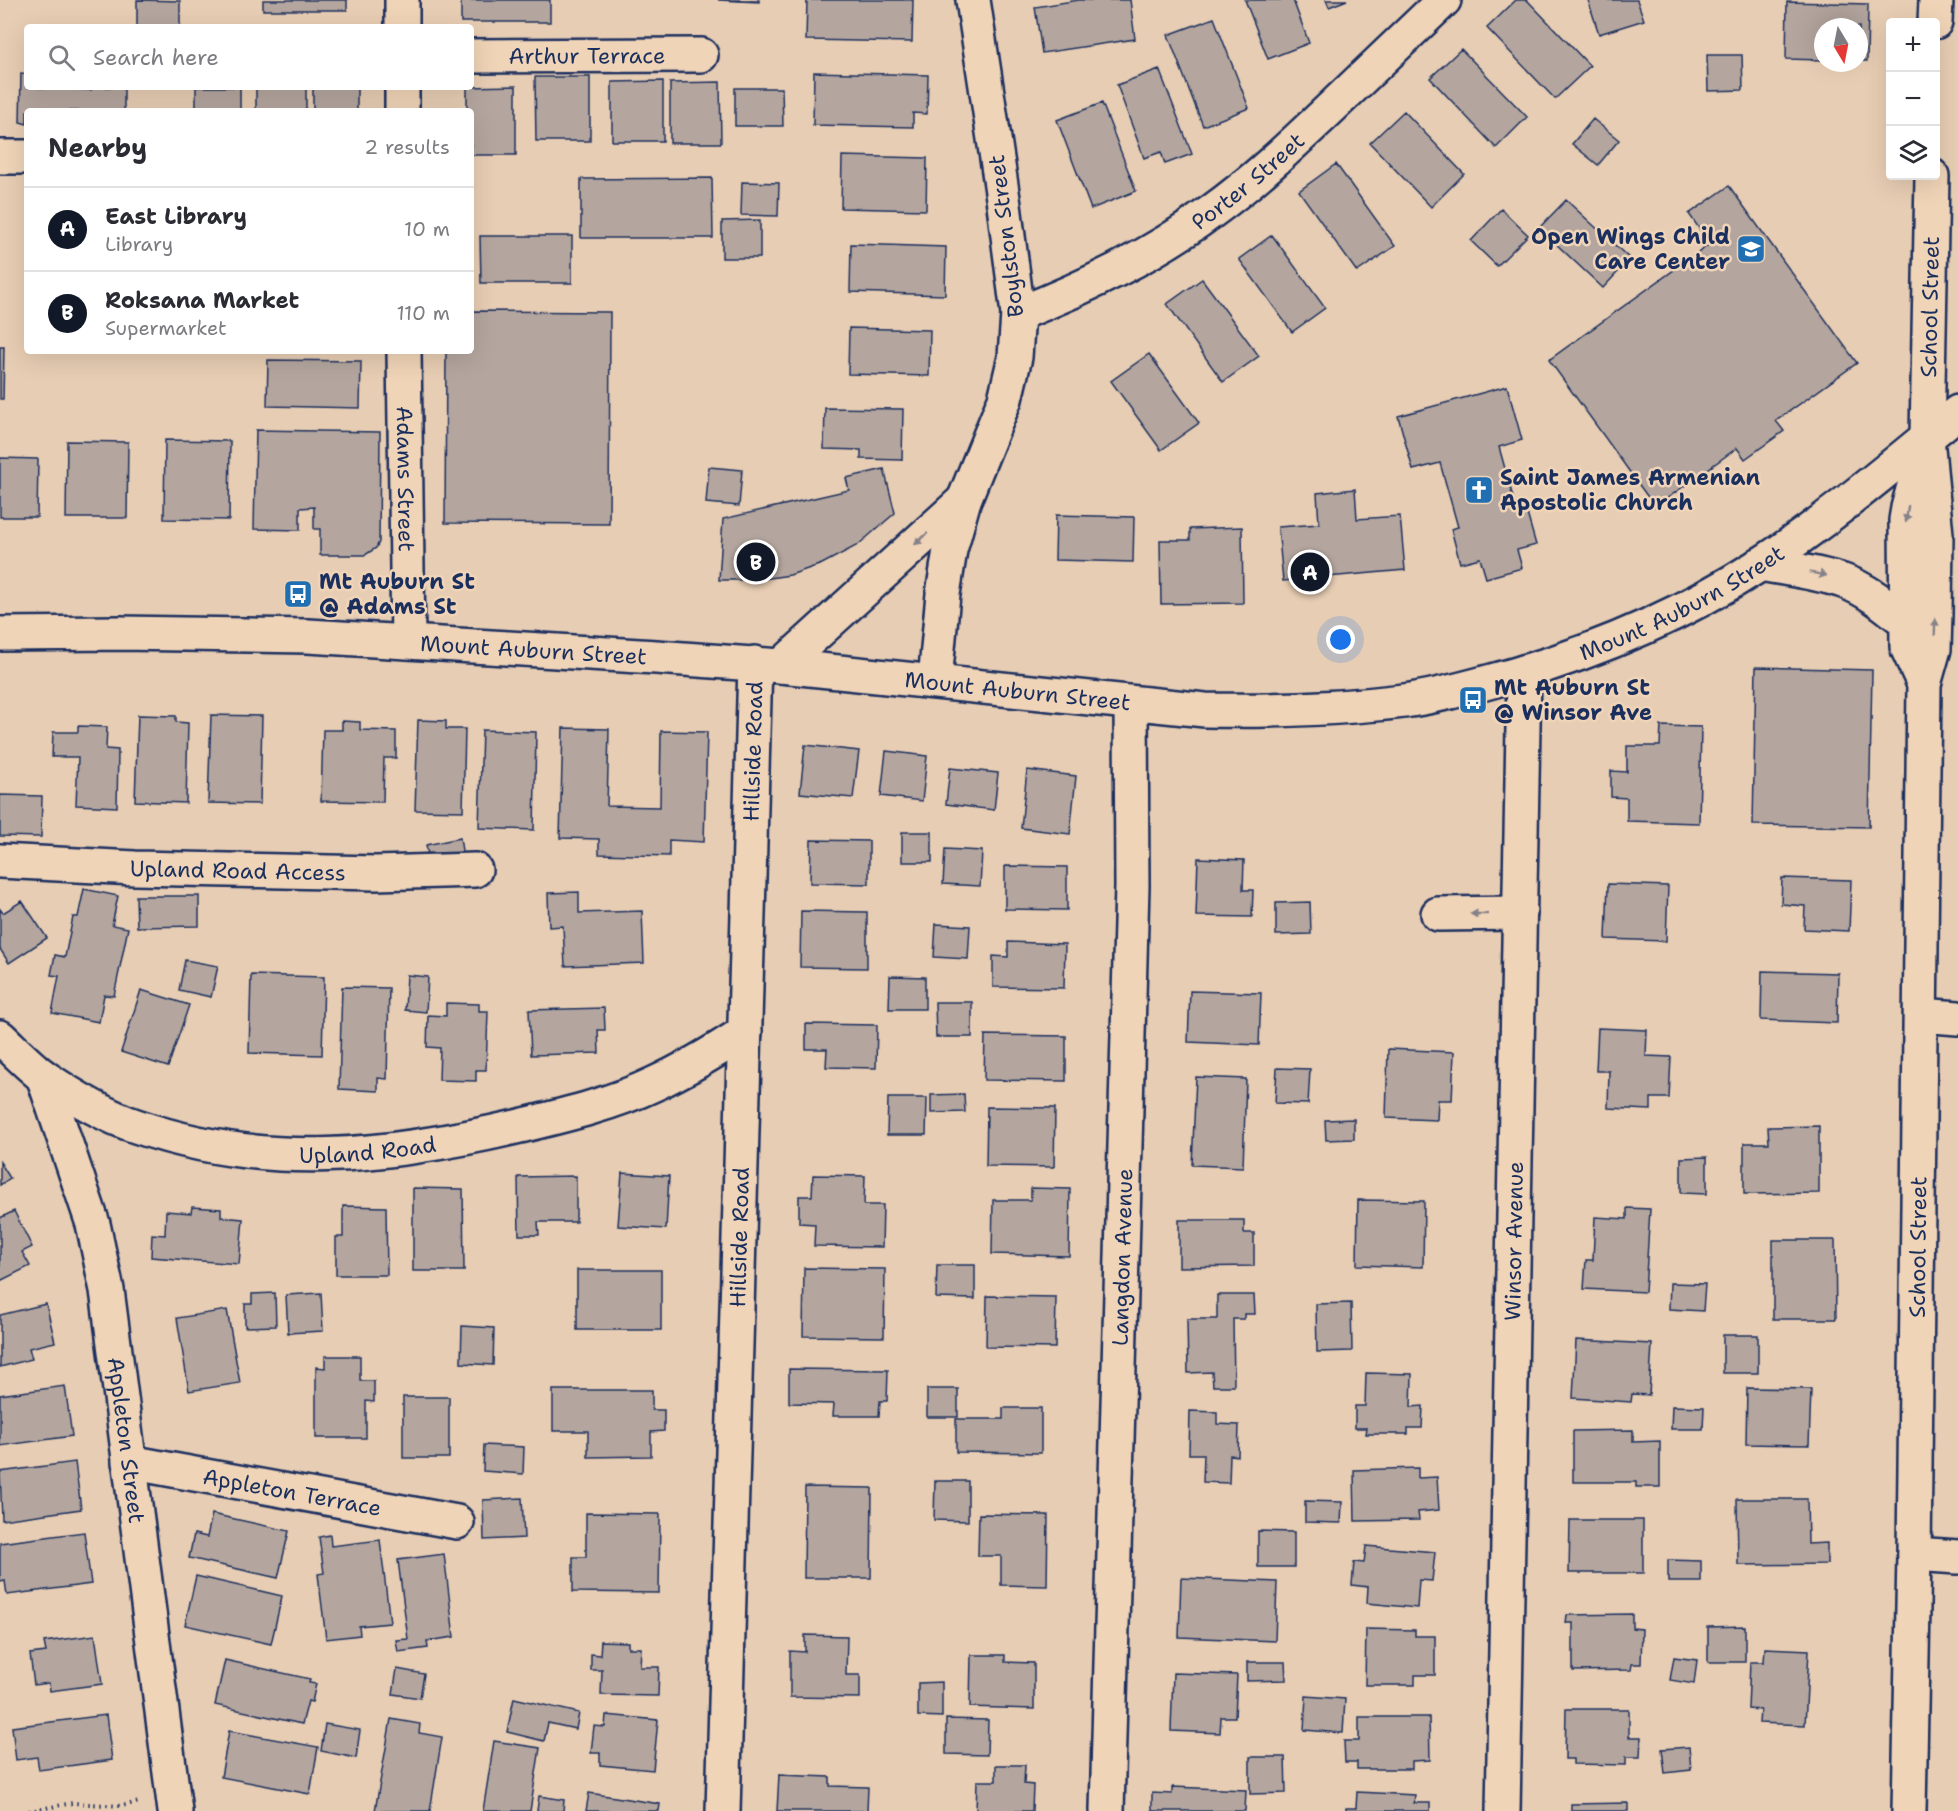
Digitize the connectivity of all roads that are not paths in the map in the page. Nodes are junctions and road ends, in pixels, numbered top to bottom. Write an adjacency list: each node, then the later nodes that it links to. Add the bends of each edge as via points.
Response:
1 (402, 0): 6 (street)
2 (973, 0): 14 (street, Boylston Street)
3 (1444, 0): 14 (street, Porter Street, via 1307,131 1211,213 1112,274)
4 (1936, 0): 5 (street)
5 (1935, 18)
6 (402, 24)
7 (701, 55): 8 (street, Arthur Terrace)
8 (474, 56)
9 (402, 90): 10 (street)
10 (402, 108)
11 (0, 157): 12 (street)
12 (24, 157)
13 (1932, 180): 17 (street, School Street)
14 (1018, 314): 18 (street, Boylston Street, via 1005,399)
15 (404, 354): 22 (street, Adams Street)
16 (1958, 412): 17 (street, Mount Auburn Street)
17 (1927, 437): 19 (street, Mount Auburn Street); 20 (street, School Street, one-way to 20, via 1906,520); 26 (street, School Street, one-way to 17, via 1934,649 1936,535)
18 (964, 500): 23 (street, Boylston Street, one-way to 23); 25 (street, Boylston Street, via 943,594)
19 (1760, 564): 20 (street, one-way to 20, via 1844,581); 24 (street, Mount Auburn Street, via 1628,634)
20 (1905, 621): 26 (street, School Street, via 1907,647)
21 (0, 634): 22 (street, Mount Auburn Street, via 308,636)
22 (408, 641): 23 (street, Mount Auburn Street)
23 (768, 664): 25 (street, Mount Auburn Street); 34 (street, Hillside Road)
24 (1524, 672): 27 (street, Mount Auburn Street, via 1406,700 1342,707 1205,710); 31 (street, Winsor Avenue)
25 (935, 681): 27 (street, Mount Auburn Street)
26 (1924, 684): 32 (street, School Street)
27 (1131, 703): 43 (street, Langdon Avenue, via 1132,886)
28 (0, 861): 29 (street, Upland Road Access, via 376,873)
29 (476, 870)
30 (1438, 914): 31 (street, one-way to 30)
31 (1520, 914): 44 (street, Winsor Avenue)
32 (1921, 1015): 33 (street); 39 (street, School Street)
33 (1958, 1018)
34 (745, 1032): 36 (street, Upland Road, via 653,1085 598,1106 478,1136 360,1154 247,1153 191,1143 134,1126 88,1105); 42 (street, Hillside Road)
35 (0, 1037): 36 (street, Upland Road)
36 (42, 1076): 37 (street, Appleton Street, via 93,1224 107,1290)
37 (129, 1462): 38 (street, Appleton Terrace); 41 (street, Appleton Street)
38 (457, 1522)
39 (1914, 1554): 40 (street); 45 (street, School Street)
40 (1958, 1557)
41 (175, 1811)
42 (723, 1811)
43 (1107, 1811)
44 (1503, 1811)
45 (1909, 1811)

